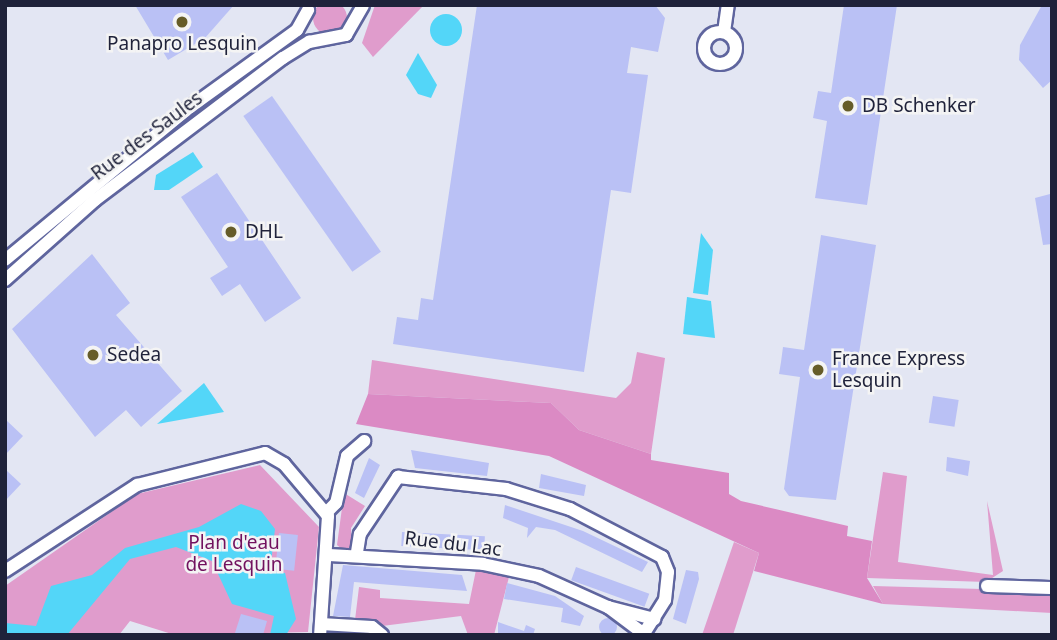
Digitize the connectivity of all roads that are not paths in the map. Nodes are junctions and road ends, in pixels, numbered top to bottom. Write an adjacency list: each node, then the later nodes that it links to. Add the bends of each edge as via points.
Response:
1 (363, 5): 4 (street, Rue des Saules)
2 (727, 5): 5 (street)
3 (308, 8): 6 (street, Rue des Saules, via 309,26); 7 (street, Rue des Saules, via 296,30 180,115)
4 (354, 11): 6 (street, Rue des Saules, via 346,35)
5 (724, 32)
6 (323, 39): 8 (street, Rue des Saules, via 302,45 197,122)
7 (5, 260)
8 (5, 280)
9 (364, 442): 10 (street, via 346,457 337,496)
10 (326, 513): 12 (street); 13 (street, via 278,458 260,453 128,489)
11 (357, 552): 12 (street, Rue du Lac); 16 (street, Rue du Lac, via 490,565 539,576); 17 (street, via 360,534 398,477 506,489 570,509 653,549 668,572)
12 (329, 555): 18 (street)
13 (5, 571)
14 (987, 586): 15 (street)
15 (1052, 588)
16 (608, 607): 17 (street, Rue du Lac); 19 (street, Rue du Lac)
17 (654, 620): 19 (street, Rue du Lac)
18 (320, 629): 20 (street, via 372,627)
19 (643, 634)
20 (382, 635)

